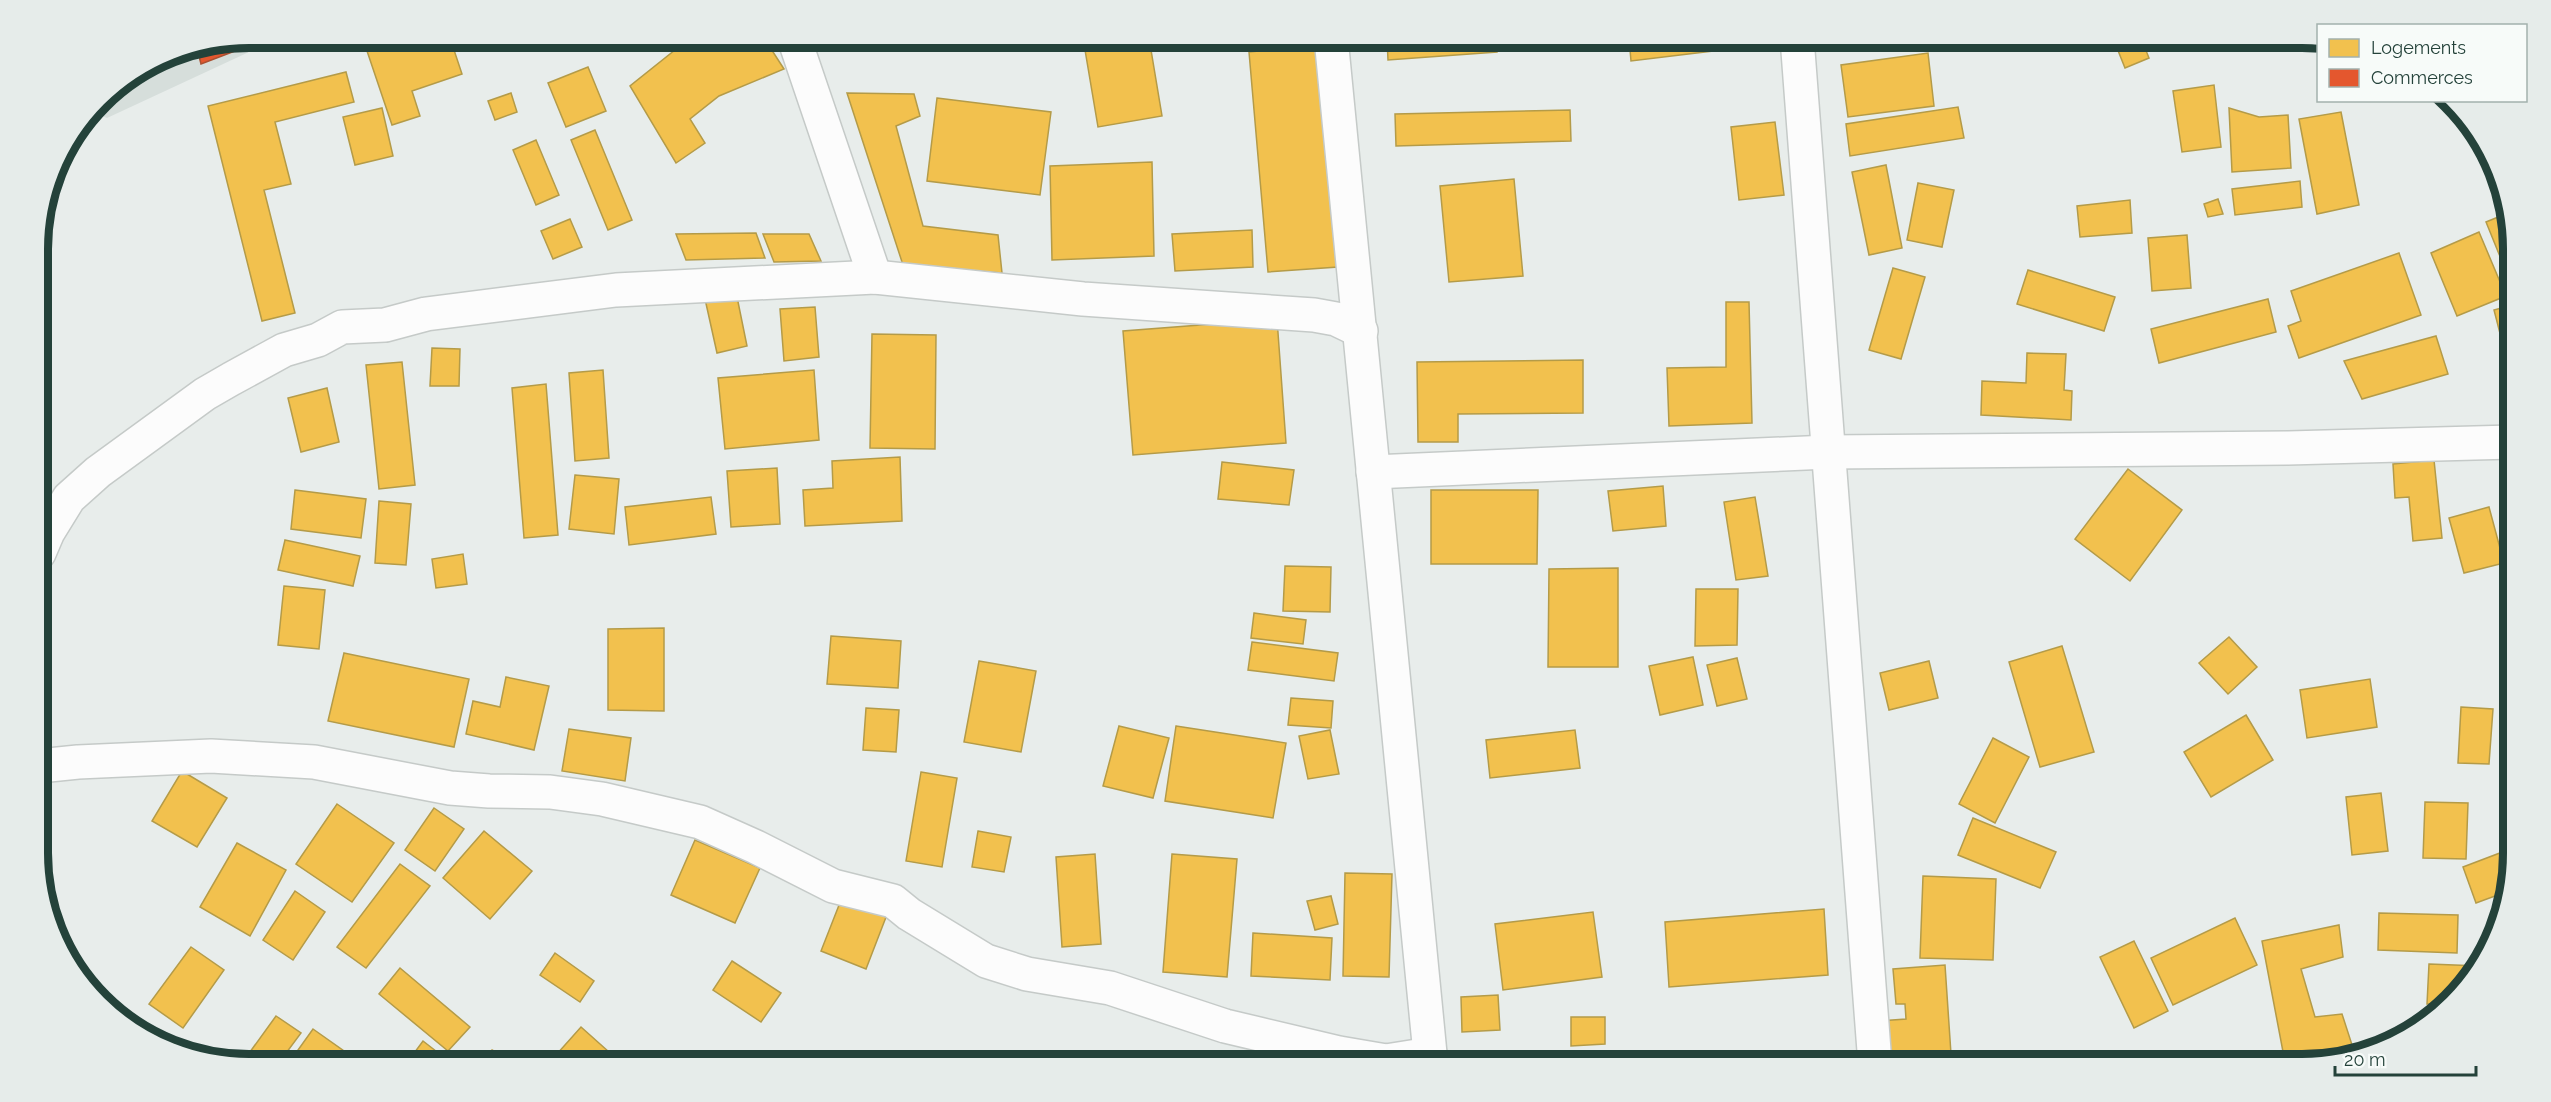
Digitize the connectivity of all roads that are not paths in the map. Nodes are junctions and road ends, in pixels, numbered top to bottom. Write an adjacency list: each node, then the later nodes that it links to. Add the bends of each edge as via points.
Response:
1 (797, 48): 4 (street)
2 (1332, 48): 5 (street)
3 (1798, 48): 7 (street)
4 (875, 277): 5 (street, via 1083,299 1314,315 1336,319); 9 (street, via 616,290 426,314 385,325 342,327 318,340 284,350 205,394 69,498)
5 (1361, 331): 8 (street)
6 (2503, 442): 7 (street)
7 (1828, 452): 8 (street); 13 (street)
8 (1373, 472): 12 (street)
9 (48, 532)
10 (48, 765): 11 (street, via 211,756 268,759 314,762 450,788 550,792 602,799 700,822 833,886 893,901 987,961 1027,974 1110,988 1225,1026)
11 (1345, 1054)
12 (1431, 1054)
13 (1874, 1054)

